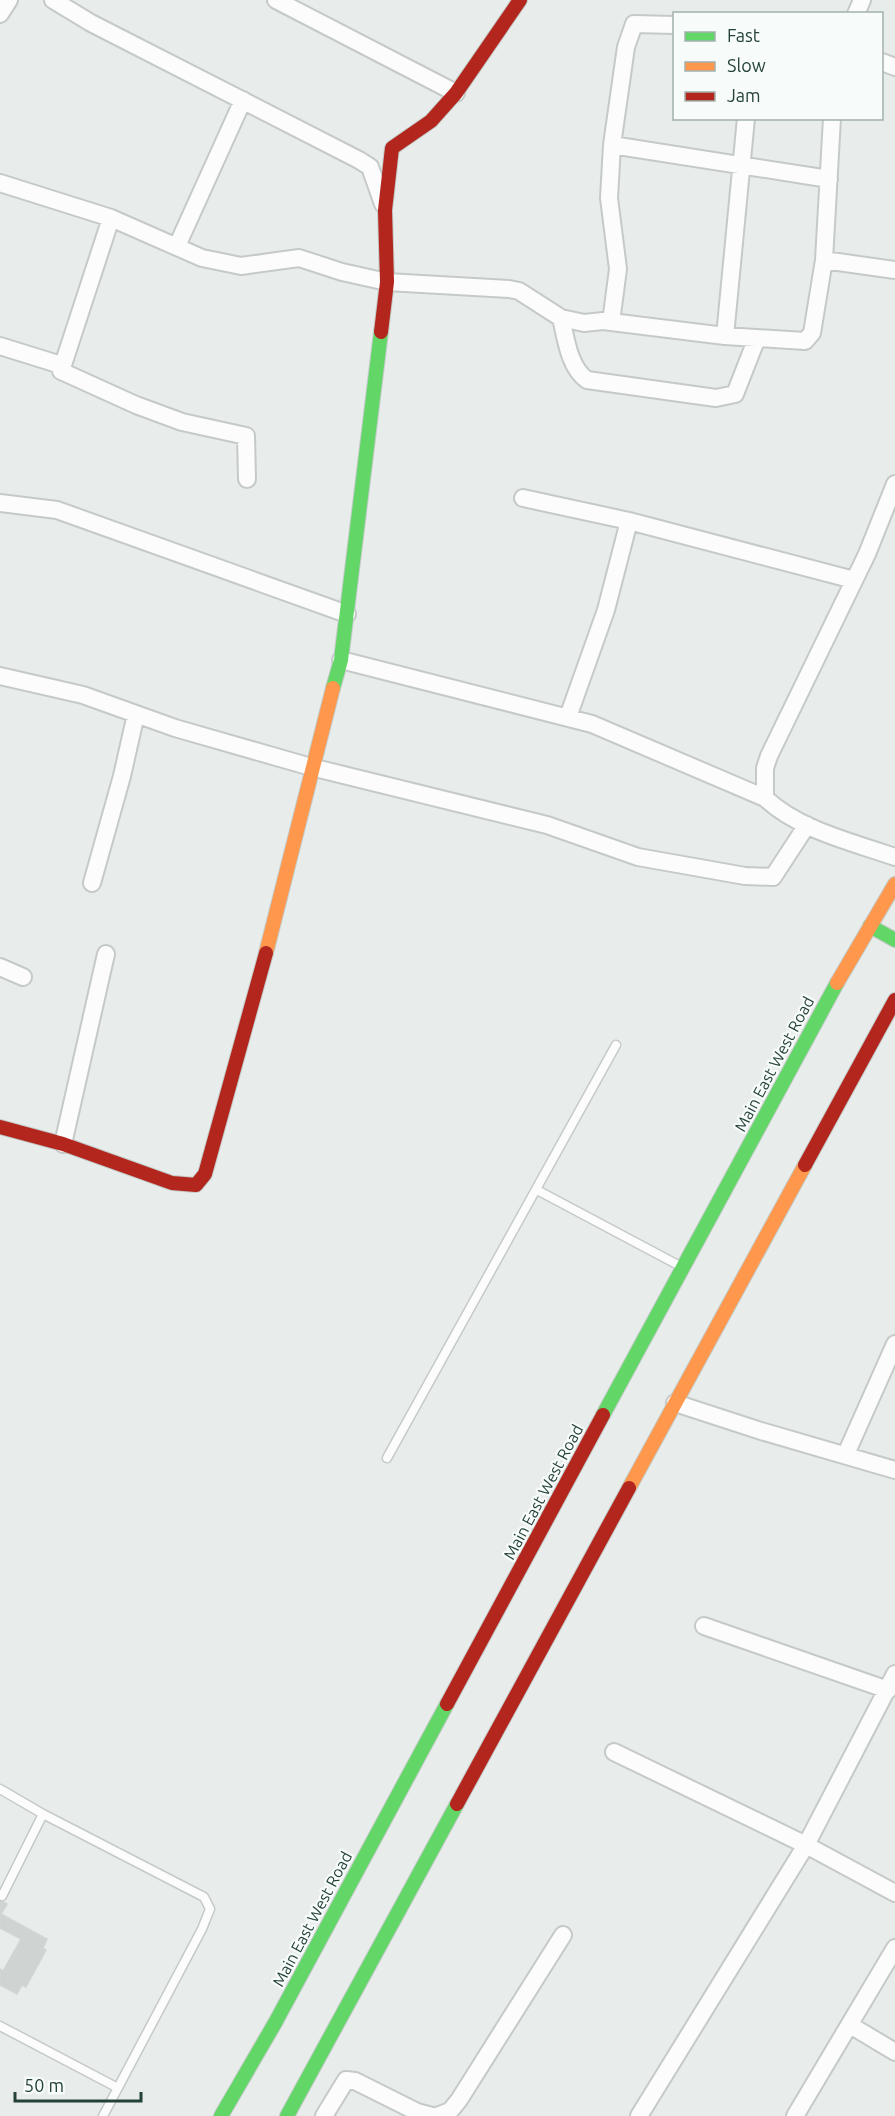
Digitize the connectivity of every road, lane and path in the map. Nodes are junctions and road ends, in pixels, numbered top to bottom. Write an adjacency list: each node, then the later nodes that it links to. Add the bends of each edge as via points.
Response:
1 (9, 0): 5 (street)
2 (53, 0): 8 (street)
3 (276, 0): 7 (street)
4 (520, 0): 7 (main road)
5 (0, 14)
6 (673, 25): 11 (street, via 643,22 632,27)
7 (456, 93): 15 (main road, via 431,121 392,148)
8 (243, 100): 15 (street, via 370,167); 17 (street)
9 (746, 120): 12 (street)
10 (832, 120): 13 (street)
11 (612, 145): 12 (street); 22 (street, via 609,198 618,269)
12 (742, 165): 13 (street); 23 (street)
13 (829, 179): 18 (street)
14 (0, 183): 16 (street)
15 (385, 210): 20 (main road)
16 (111, 218): 17 (street); 26 (street)
17 (177, 246): 20 (street, via 202,258 241,266 299,258)
18 (824, 260): 19 (street); 24 (street, via 810,338)
19 (895, 270)
20 (387, 282): 21 (street, via 519,291); 33 (main road)
21 (561, 318): 22 (street, via 584,323); 24 (street, via 573,363 587,380 716,398 735,394)
22 (611, 322): 23 (street)
23 (725, 336): 24 (street)
24 (757, 338)
25 (0, 346): 26 (street)
26 (61, 365): 27 (street, via 63,374 136,405 182,422 246,436)
27 (247, 479)
28 (895, 484): 32 (street)
29 (523, 498): 31 (street)
30 (0, 503): 33 (street, via 57,510)
31 (629, 521): 32 (street); 37 (street, via 606,610)
32 (854, 580): 39 (street, via 769,756)
33 (347, 614): 34 (main road)
34 (341, 660): 37 (street); 38 (main road)
35 (0, 676): 36 (street, via 83,695)
36 (136, 714): 38 (street); 42 (street)
37 (568, 717): 39 (street, via 647,746)
38 (311, 767): 40 (street, via 547,825 638,857 763,879 773,877 781,868); 52 (main road, via 272,931 205,1174 196,1185 172,1183)
39 (765, 798): 40 (street, via 778,810)
40 (807, 825): 41 (street)
41 (895, 857)
42 (92, 883)
43 (895, 884): 44 (main road, Main East West Road)
44 (870, 926): 45 (main road); 54 (main road, Main East West Road, via 826,1000)
45 (895, 940)
46 (106, 954): 52 (street)
47 (0, 967): 48 (street)
48 (23, 977)
49 (895, 1000): 56 (main road)
50 (616, 1045): 53 (lane)
51 (0, 1127): 52 (main road)
52 (63, 1144)
53 (537, 1190): 54 (lane); 58 (lane)
54 (683, 1268): 76 (main road, Main East West Road)
55 (895, 1344): 57 (street)
56 (675, 1403): 57 (street); 77 (main road)
57 (846, 1454): 59 (street)
58 (387, 1458)
59 (895, 1470)
60 (704, 1626): 62 (street)
61 (895, 1674): 62 (street)
62 (888, 1690): 66 (street)
63 (614, 1752): 66 (street)
64 (0, 1789): 65 (lane)
65 (43, 1814): 68 (lane); 74 (lane, via 204,1897 210,1909)
66 (806, 1845): 67 (street); 81 (street)
67 (895, 1893)
68 (2, 1896)
69 (563, 1935): 80 (street, via 459,2100 450,2111)
70 (895, 1948): 71 (street)
71 (850, 2025): 73 (street); 82 (street)
72 (0, 2026): 74 (lane)
73 (895, 2052)
74 (118, 2088): 75 (lane)
75 (103, 2116)
76 (221, 2116)
77 (287, 2116)
78 (324, 2116): 79 (street, via 346,2080)
79 (432, 2116)
80 (437, 2116)
81 (639, 2116)
82 (795, 2116)

